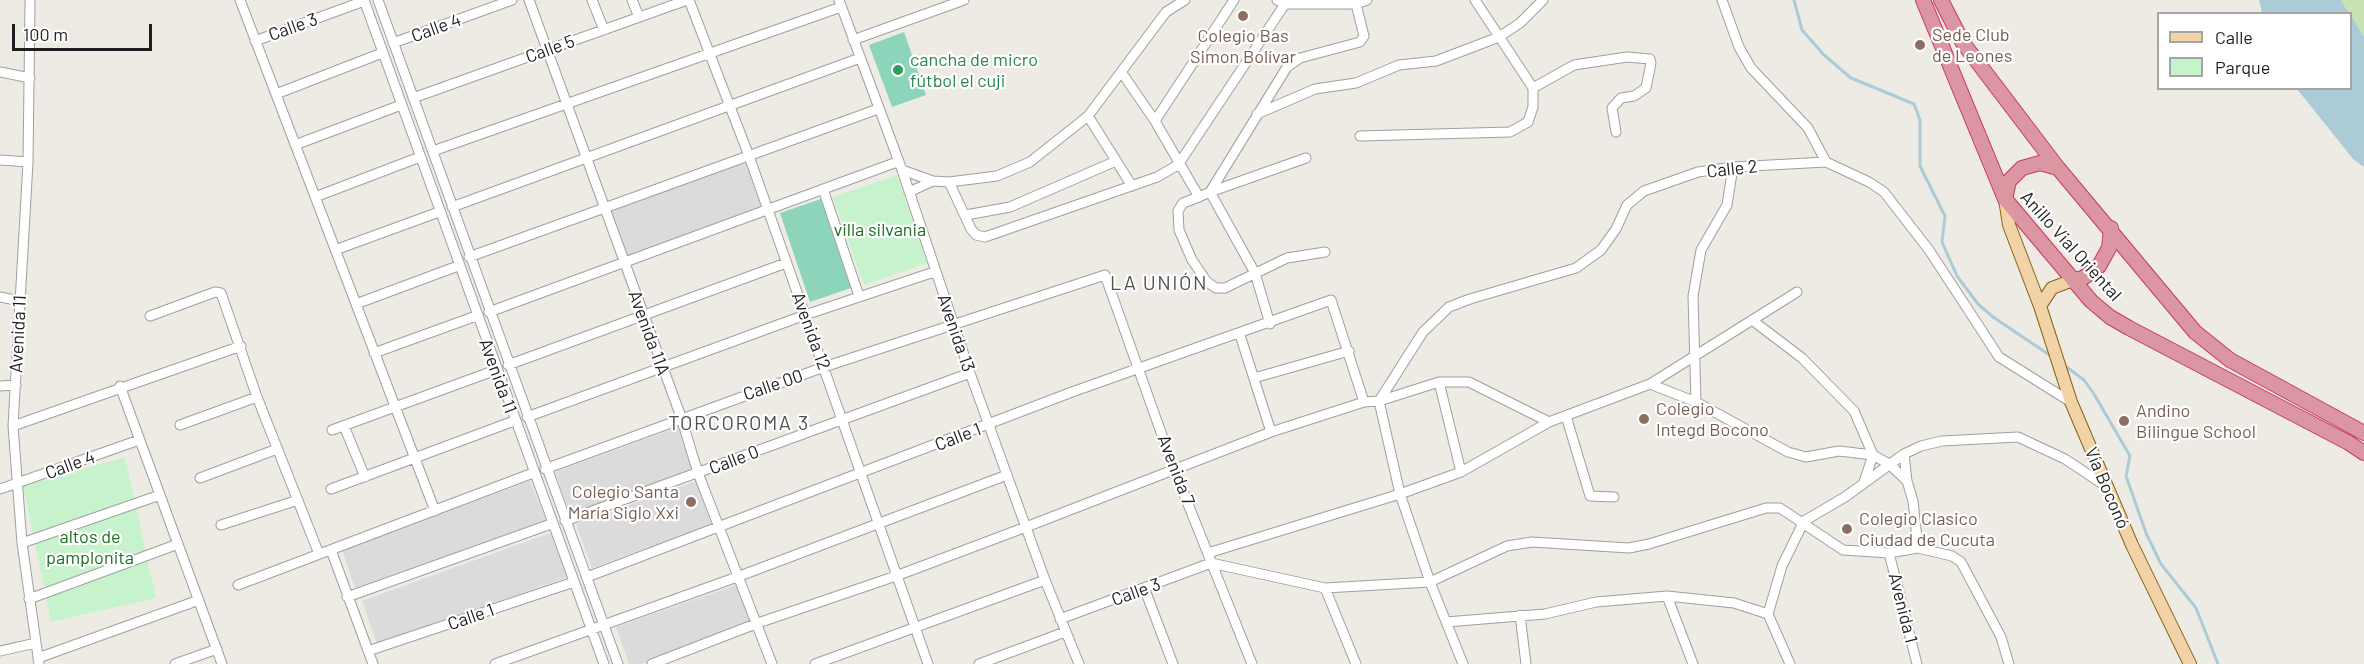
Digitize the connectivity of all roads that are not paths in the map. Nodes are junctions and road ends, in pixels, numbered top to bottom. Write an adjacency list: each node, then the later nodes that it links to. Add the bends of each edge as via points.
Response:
1 (240, 0): 25 (street)
2 (378, 0): 27 (street, Avenida 11)
3 (512, 0): 27 (street, Calle 4)
4 (529, 0): 28 (street, Avenida 11A)
5 (592, 0): 23 (street)
6 (632, 0): 22 (street)
7 (688, 0): 22 (street, Calle 5); 30 (street, Avenida 12)
8 (964, 0): 26 (street)
9 (1185, 0): 33 (street, via 1166,12)
10 (1234, 0): 44 (street)
11 (1367, 0): 21 (street)
12 (1475, 0): 24 (street)
13 (1543, 0): 24 (street, via 1520,23)
14 (1722, 0): 56 (street, via 1751,68 1808,128)
15 (1923, 0): 69 (highway, Anillo Vial Oriental)
16 (1941, 0): 60 (highway, via 1963,43)
17 (364, 1): 25 (street, Calle 3); 29 (street, Avenida 11)
18 (30, 2): 34 (street, Avenida 11)
19 (1281, 2): 21 (street); 57 (street)
20 (840, 4): 26 (street, Avenida 13); 30 (street)
21 (1356, 4): 42 (street, via 1364,36 1360,42 1300,58 1287,67)
22 (639, 17): 23 (street, Calle 5)
23 (604, 30): 28 (street, Calle 5)
24 (1498, 37): 35 (street); 42 (street, via 1436,61 1398,65 1356,83 1315,89)
25 (255, 40): 36 (street)
26 (853, 40): 31 (street, Avenida 13)
27 (393, 43): 37 (street, Avenida 11)
28 (547, 50): 37 (street, Calle 5); 38 (street, Avenida 11A)
29 (382, 53): 36 (street); 39 (street, Avenida 11)
30 (708, 54): 38 (street); 40 (street, Avenida 12)
31 (860, 58): 40 (street); 41 (street, Avenida 13)
32 (0, 72): 34 (street)
33 (1122, 73): 43 (street); 44 (street)
34 (30, 78): 55 (street, Avenida 11)
35 (1533, 88): 45 (street, via 1574,65 1616,58 1650,59 1646,88 1621,98 1612,108); 46 (street, via 1528,122 1510,132)
36 (276, 94): 47 (street)
37 (413, 98): 48 (street, Avenida 11)
38 (566, 104): 48 (street); 51 (street, Avenida 11A)
39 (401, 105): 47 (street); 50 (street, Avenida 11)
40 (728, 106): 49 (street, Avenida 12); 51 (street)
41 (878, 109): 49 (street); 58 (street, Avenida 13)
42 (1257, 114): 66 (street)
43 (1088, 116): 54 (street); 62 (street, via 1030,162 997,176)
44 (1155, 121): 57 (street)
45 (1616, 132)
46 (1360, 136)
47 (295, 145): 67 (street)
48 (433, 151): 70 (street, Avenida 11)
49 (748, 156): 71 (street); 72 (street, Avenida 12)
50 (420, 158): 67 (street); 73 (street, Avenida 11)
51 (585, 158): 70 (street); 71 (street, Avenida 11A)
52 (1306, 158): 66 (street)
53 (0, 160): 55 (street)
54 (1116, 161): 63 (street); 74 (street, via 1010,207)
55 (28, 162): 89 (street, Avenida 11)
56 (1826, 162): 59 (street, Calle 2); 121 (street, via 1884,192 1929,250 1999,357)
57 (1178, 165): 63 (street); 68 (street)
58 (899, 166): 61 (street); 64 (street); 65 (street, Avenida 13)
59 (1733, 167): 104 (street, via 1727,206 1701,250 1693,296); 118 (street, Calle 2, via 1698,172 1644,191 1627,205 1601,250 1576,268 1470,298 1449,308 1423,332)
60 (2058, 168): 69 (highway, via 2040,164 2022,168 2009,181); 75 (highway)
61 (933, 181): 62 (street); 65 (street)
62 (949, 182): 74 (street)
63 (1132, 186): 74 (street, via 985,237 976,235)
64 (823, 189): 72 (street); 87 (street)
65 (909, 192): 82 (street, Avenida 13)
66 (1209, 192): 68 (street); 83 (street)
67 (315, 197): 76 (street)
68 (1199, 197): 83 (street, via 1183,203 1178,211 1179,230 1207,282 1216,288 1226,288)
69 (2005, 199): 85 (highway, Anillo Vial Oriental); 91 (main road, Vía Boconó, via 2009,225)
70 (452, 207): 78 (street, Avenida 11)
71 (604, 209): 78 (street); 80 (street, Avenida 11A)
72 (768, 210): 79 (street, Avenida 12); 80 (street)
73 (439, 212): 76 (street); 81 (street, Avenida 11)
74 (966, 215)
75 (2110, 228): 85 (highway, via 2109,248 2099,266); 135 (highway, via 2195,333 2230,360)
76 (335, 250): 90 (street)
77 (1325, 252): 83 (street, via 1287,258)
78 (470, 257): 92 (street, Avenida 11)
79 (786, 263): 93 (street); 94 (street, Avenida 12)
80 (623, 264): 92 (street); 93 (street, Avenida 11A)
81 (458, 266): 90 (street); 96 (street, Avenida 11)
82 (934, 272): 87 (street); 99 (street, Avenida 13)
83 (1255, 273): 98 (street)
84 (1105, 275): 99 (street, Calle 00); 109 (street, Avenida 7)
85 (2073, 280): 91 (main road, via 2052,288); 138 (highway, Anillo Vial Oriental, via 2110,317)
86 (1797, 292): 97 (street)
87 (859, 296): 94 (street)
88 (0, 297): 89 (street)
89 (20, 301): 114 (street, Avenida 11)
90 (356, 304): 103 (street)
91 (2040, 306): 121 (main road, Vía Boconó)
92 (489, 312): 105 (street, Avenida 11)
93 (642, 315): 105 (street); 107 (street, Avenida 11A)
94 (805, 315): 106 (street, Avenida 12); 107 (street)
95 (150, 316): 101 (street, via 221,293)
96 (476, 316): 103 (street); 108 (street, Avenida 11)
97 (1752, 320): 104 (street); 140 (street, via 1802,358 1854,411)
98 (1270, 324): 100 (street, Calle 1); 102 (street, Calle 1, via 1331,300)
99 (954, 325): 106 (street, Calle 00); 110 (street, Avenida 13)
100 (1240, 335): 109 (street, Calle 1); 111 (street)
101 (241, 346): 116 (street); 117 (street)
102 (1349, 351): 111 (street); 119 (street)
103 (374, 353): 122 (street)
104 (1693, 359): 113 (street); 120 (street)
105 (508, 365): 124 (street, Avenida 11)
106 (824, 368): 125 (street, Calle 00); 126 (street, Avenida 12)
107 (662, 369): 124 (street); 125 (street, Avenida 11A)
108 (496, 370): 122 (street); 127 (street, Avenida 11)
109 (1139, 370): 130 (street, Calle 1); 144 (street, Avenida 7)
110 (970, 373): 126 (street, Calle 0); 130 (street, Avenida 13)
111 (1254, 378): 134 (street)
112 (1439, 382): 118 (street); 128 (street, via 1469,382); 145 (street)
113 (1650, 384): 120 (street); 123 (street)
114 (16, 385): 115 (street); 131 (street, Avenida 11)
115 (0, 386)
116 (120, 386): 131 (street); 136 (street)
117 (257, 397): 129 (street); 137 (street)
118 (1379, 401): 119 (street); 158 (street)
119 (1364, 402): 134 (street)
120 (1696, 402): 140 (street, via 1788,452 1806,457 1839,451)
121 (2071, 402): 155 (main road, Vía Boconó)
122 (395, 408): 132 (street); 141 (street)
123 (1566, 416): 128 (street); 160 (street, via 1590,496)
124 (526, 417): 143 (street, Avenida 11)
125 (681, 417): 143 (street, Calle 00); 147 (street, Avenida 11A)
126 (842, 419): 147 (street, Calle 0); 148 (street, Avenida 12)
127 (514, 421): 141 (street); 146 (street, Avenida 11)
128 (1549, 422): 145 (street)
129 (180, 425)
130 (989, 425): 148 (street, Calle 1); 149 (street, Avenida 13)
131 (13, 426): 154 (street, Avenida 11)
132 (344, 426): 133 (street); 150 (street)
133 (332, 430)
134 (1272, 432): 144 (street)
135 (2364, 433)
136 (139, 440): 154 (street, Calle 4); 159 (street)
137 (277, 449): 151 (street); 161 (street)
138 (2364, 453)
139 (1904, 454): 142 (street); 152 (street); 155 (street, via 1941,441 2018,437 2065,459)
140 (1873, 455): 142 (street); 153 (street)
141 (415, 460): 150 (street); 162 (street)
142 (1889, 464): 152 (street); 153 (street)
143 (545, 469): 163 (street, Avenida 11)
144 (1174, 470): 169 (street); 174 (street, Avenida 7)
145 (1461, 472): 158 (street)
146 (533, 473): 162 (street); 166 (street, Avenida 11)
147 (698, 473): 163 (street, Calle 0); 168 (street, Avenida 11A)
148 (862, 474): 165 (street, Avenida 12); 168 (street, Calle 1)
149 (1007, 475): 165 (street); 169 (street, Avenida 13)
150 (365, 477): 157 (street)
151 (200, 478)
152 (1907, 481): 172 (street)
153 (1864, 482): 164 (street)
154 (16, 484): 156 (street, Calle 4); 170 (street, Avenida 11)
155 (2107, 487): 226 (main road, Vía Boconó)
156 (0, 489)
157 (331, 489)
158 (1400, 494): 174 (street); 183 (street)
159 (160, 495): 170 (street); 171 (street)
160 (1614, 498)
161 (298, 500): 167 (street); 176 (street)
162 (435, 511): 173 (street)
163 (565, 521): 179 (street, Avenida 11)
164 (1804, 521): 175 (street, via 1843,550); 183 (street, via 1780,508 1766,508 1629,548 1532,542 1491,552); 191 (street, via 1782,566)
165 (878, 523): 178 (street, Avenida 12); 180 (street)
166 (551, 524): 182 (street, Avenida 11); 188 (street)
167 (221, 525)
168 (718, 527): 179 (street, Calle 1); 180 (street, Avenida 11A)
169 (1026, 527): 178 (street); 181 (street, Avenida 13)
170 (22, 543): 189 (street, Avenida 11)
171 (178, 544): 189 (street); 190 (street)
172 (1917, 548): 175 (street); 225 (street, via 1952,556 1966,568 2001,637)
173 (331, 550): 176 (street); 188 (street)
174 (1208, 553): 177 (street, Avenida 7)
175 (1889, 553): 224 (street, Avenida 1)
176 (319, 554): 184 (street)
177 (1211, 563): 185 (street); 186 (street, Calle 3); 218 (street, Avenida 7)
178 (896, 576): 195 (street); 197 (street, Avenida 12)
179 (587, 577): 196 (street, Avenida 11)
180 (737, 577): 195 (street, Avenida 11A); 196 (street)
181 (1045, 580): 193 (street, Avenida 13); 197 (street)
182 (574, 582): 198 (street, Avenida 11); 203 (street, Calle 1)
183 (1430, 582): 185 (street); 194 (street)
184 (238, 585)
185 (1325, 588): 219 (street)
186 (1145, 590): 193 (street, Calle 3); 217 (street)
187 (1667, 596): 191 (street, via 1734,603); 192 (street, via 1596,602 1545,614); 222 (street)
188 (347, 597): 203 (street)
189 (29, 599): 200 (street, Avenida 11)
190 (199, 600): 201 (street); 204 (street)
191 (1768, 614): 223 (street)
192 (1520, 615): 194 (street); 221 (street)
193 (1060, 619): 199 (street, Avenida 13)
194 (1446, 622): 220 (street)
195 (758, 623): 211 (street); 212 (street, Avenida 11A)
196 (605, 625): 198 (street); 210 (street, Avenida 11)
197 (914, 628): 213 (street); 214 (street, Avenida 12)
198 (591, 629): 208 (street); 209 (street, Avenida 11)
199 (1065, 632): 215 (street); 216 (street, Avenida 13)
200 (36, 643): 202 (street); 204 (street, Avenida 11)
201 (217, 649): 205 (street); 206 (street)
202 (0, 651)
203 (368, 651): 207 (street)
204 (39, 661)
205 (175, 664)
206 (222, 664)
207 (373, 664)
208 (495, 664)
209 (604, 664)
210 (618, 664)
211 (652, 664)
212 (772, 664)
213 (815, 664)
214 (928, 664)
215 (979, 664)
216 (1078, 664)
217 (1173, 664)
218 (1252, 664)
219 (1356, 664)
220 (1463, 664)
221 (1526, 664)
222 (1693, 664)
223 (1790, 664)
224 (1917, 664)
225 (2009, 664)
226 (2190, 664)

